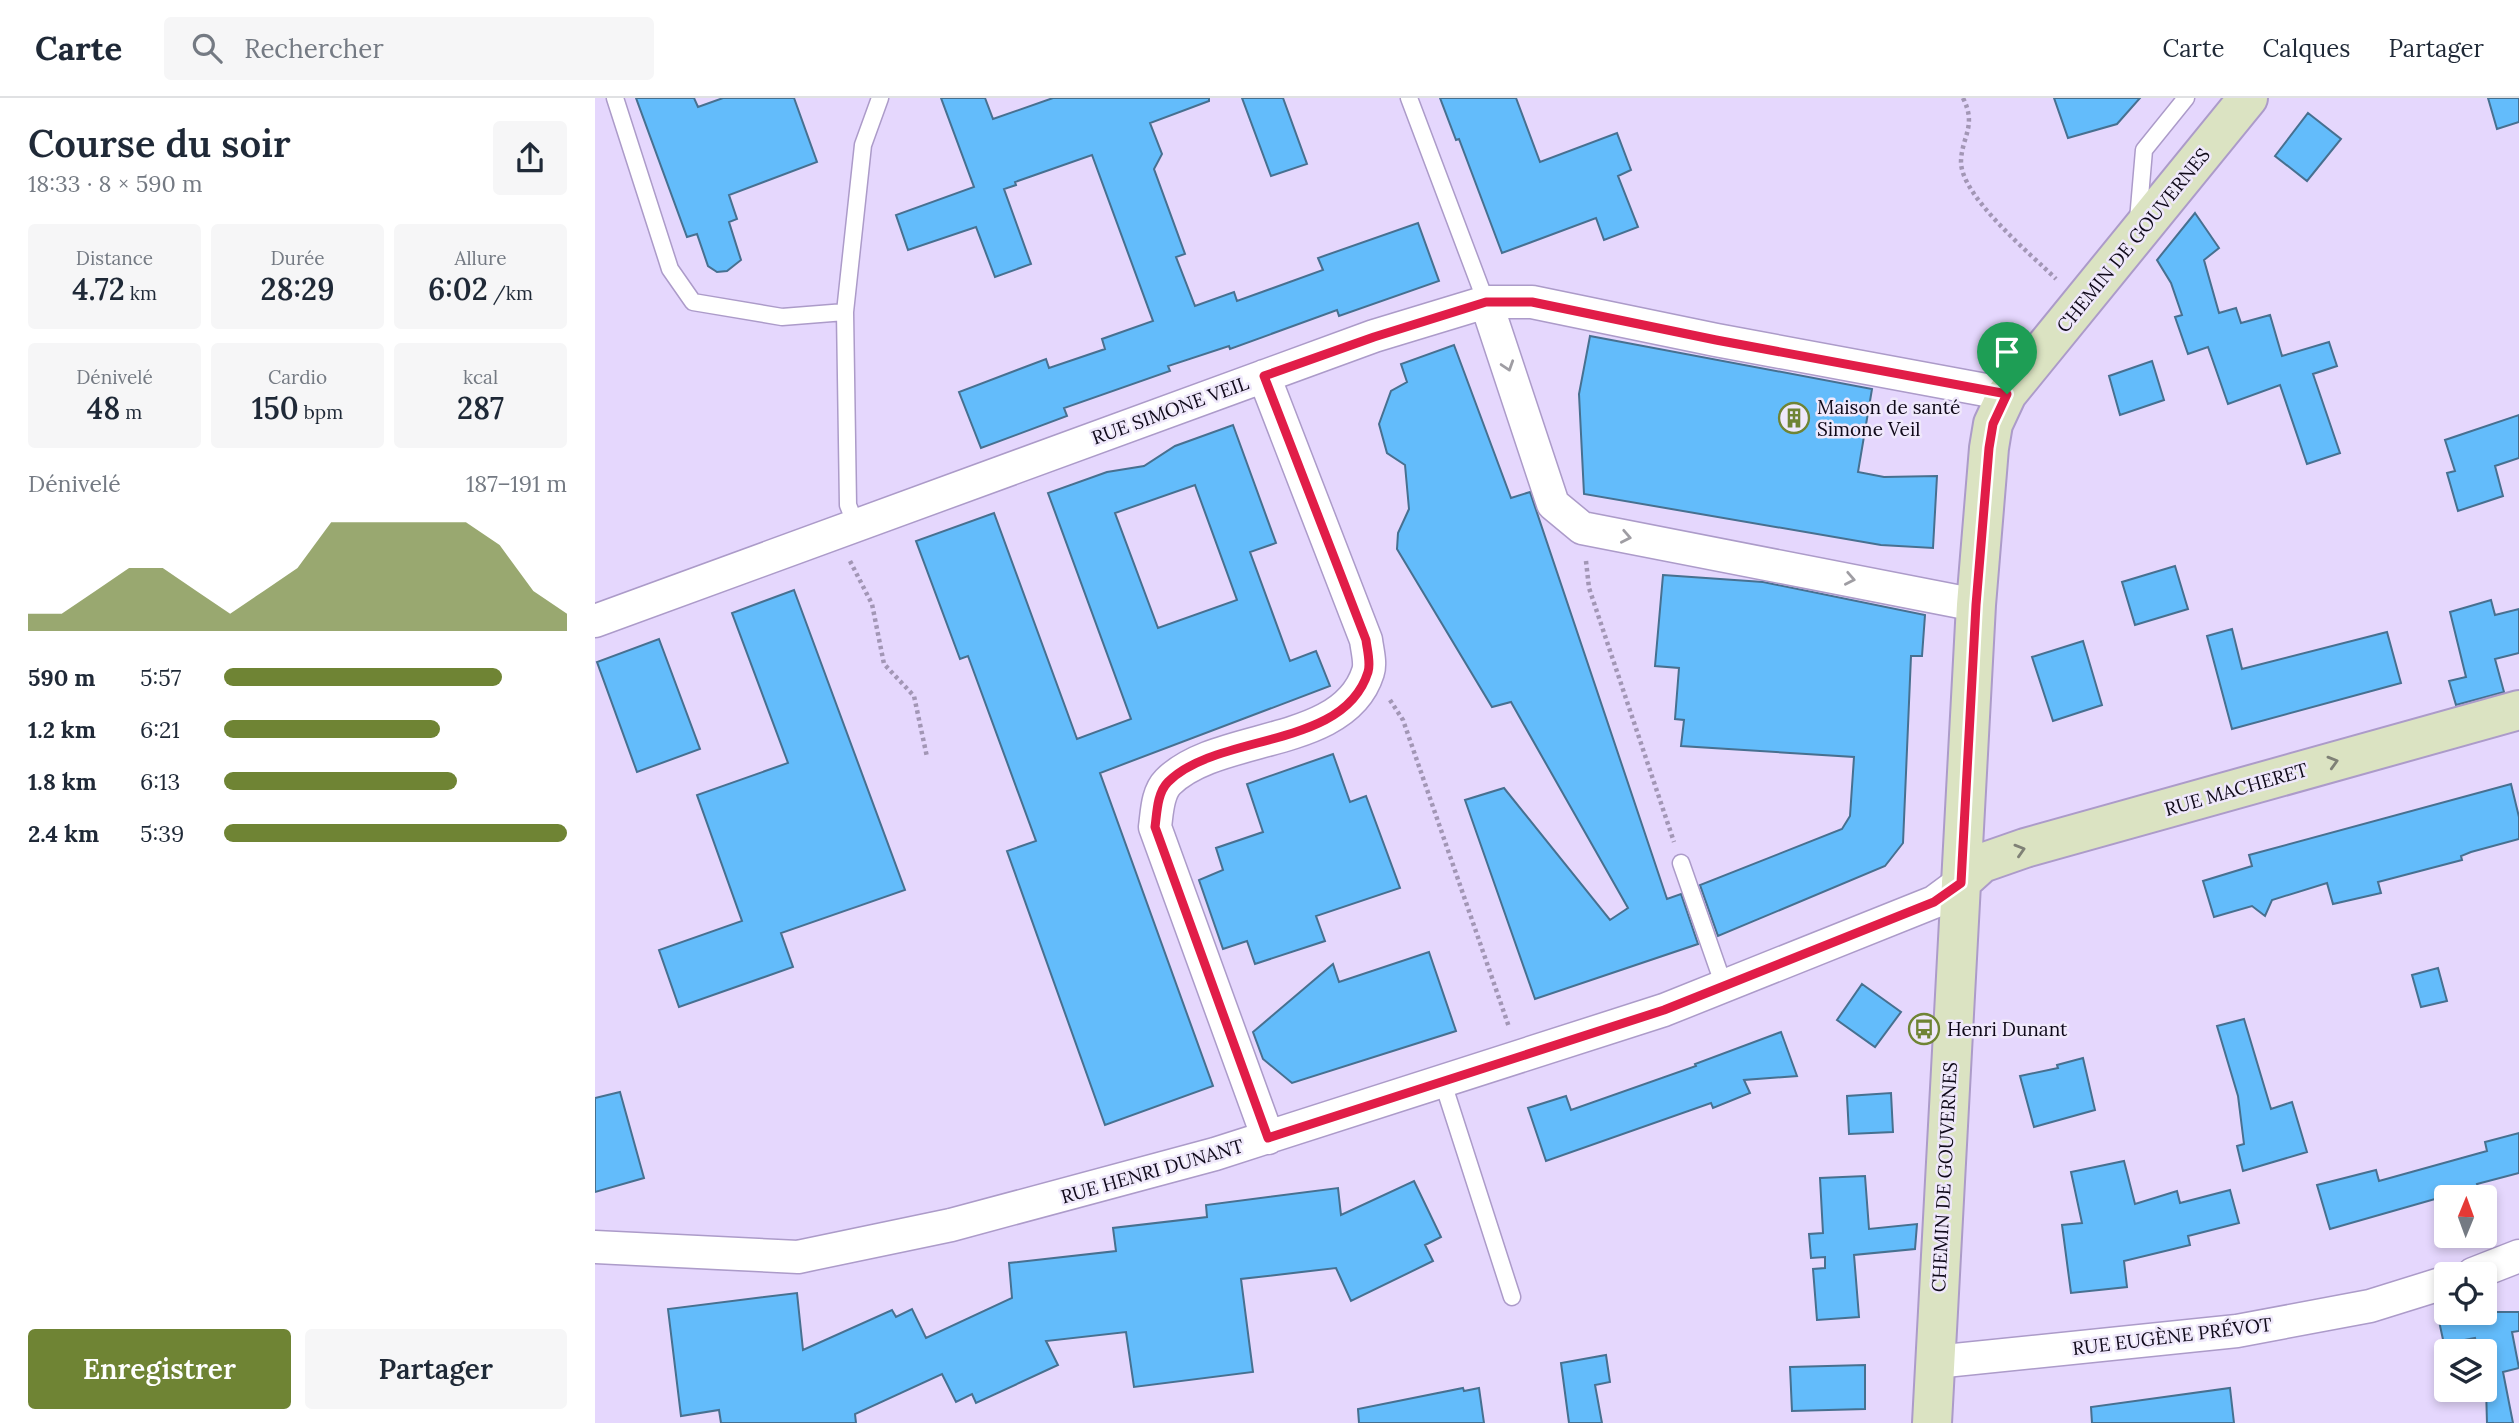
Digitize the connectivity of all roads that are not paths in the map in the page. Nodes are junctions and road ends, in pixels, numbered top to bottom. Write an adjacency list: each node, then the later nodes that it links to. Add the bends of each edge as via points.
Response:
1 (615, 98): 8 (lane, via 670,269 693,302 782,317)
2 (880, 98): 8 (lane, via 863,145)
3 (1409, 98): 7 (lane)
4 (2186, 98): 6 (lane, via 2144,150)
5 (2248, 98): 6 (street, CHEMIN DE GOUVERNES)
6 (2137, 235): 10 (street, CHEMIN DE GOUVERNES)
7 (1486, 302): 9 (street, RUE SIMONE VEIL); 10 (street, RUE SIMONE VEIL, via 1532,302); 12 (street, one-way to 12, via 1553,504 1582,528)
8 (845, 312): 11 (lane)
9 (1264, 376): 11 (street, RUE SIMONE VEIL); 19 (street, via 1366,640 1369,670 1353,700 1331,718 1196,764 1167,782 1157,804 1155,827)
10 (2007, 394): 12 (street, CHEMIN DE GOUVERNES, via 1993,424 1989,448)
11 (846, 528): 13 (street, RUE SIMONE VEIL)
12 (1976, 605): 16 (street, CHEMIN DE GOUVERNES)
13 (595, 621)
14 (2519, 710): 16 (street, RUE MACHERET, one-way to 14, via 1982,863 2025,848)
15 (1681, 863): 17 (lane)
16 (1961, 883): 17 (street, RUE HENRI DUNANT, via 1934,902); 25 (street, CHEMIN DE GOUVERNES)
17 (1724, 986): 18 (street, RUE HENRI DUNANT)
18 (1443, 1083): 19 (street, RUE HENRI DUNANT); 24 (lane)
19 (1268, 1138): 20 (street, RUE HENRI DUNANT, via 904,1237 798,1257)
20 (595, 1247)
21 (2519, 1255): 22 (street)
22 (2497, 1264)
23 (2434, 1286): 25 (street, RUE EUGÈNE PRÉVOT, via 2370,1306 2237,1331)
24 (1513, 1297)
25 (1935, 1362): 26 (street, CHEMIN DE GOUVERNES)
26 (1932, 1423)

